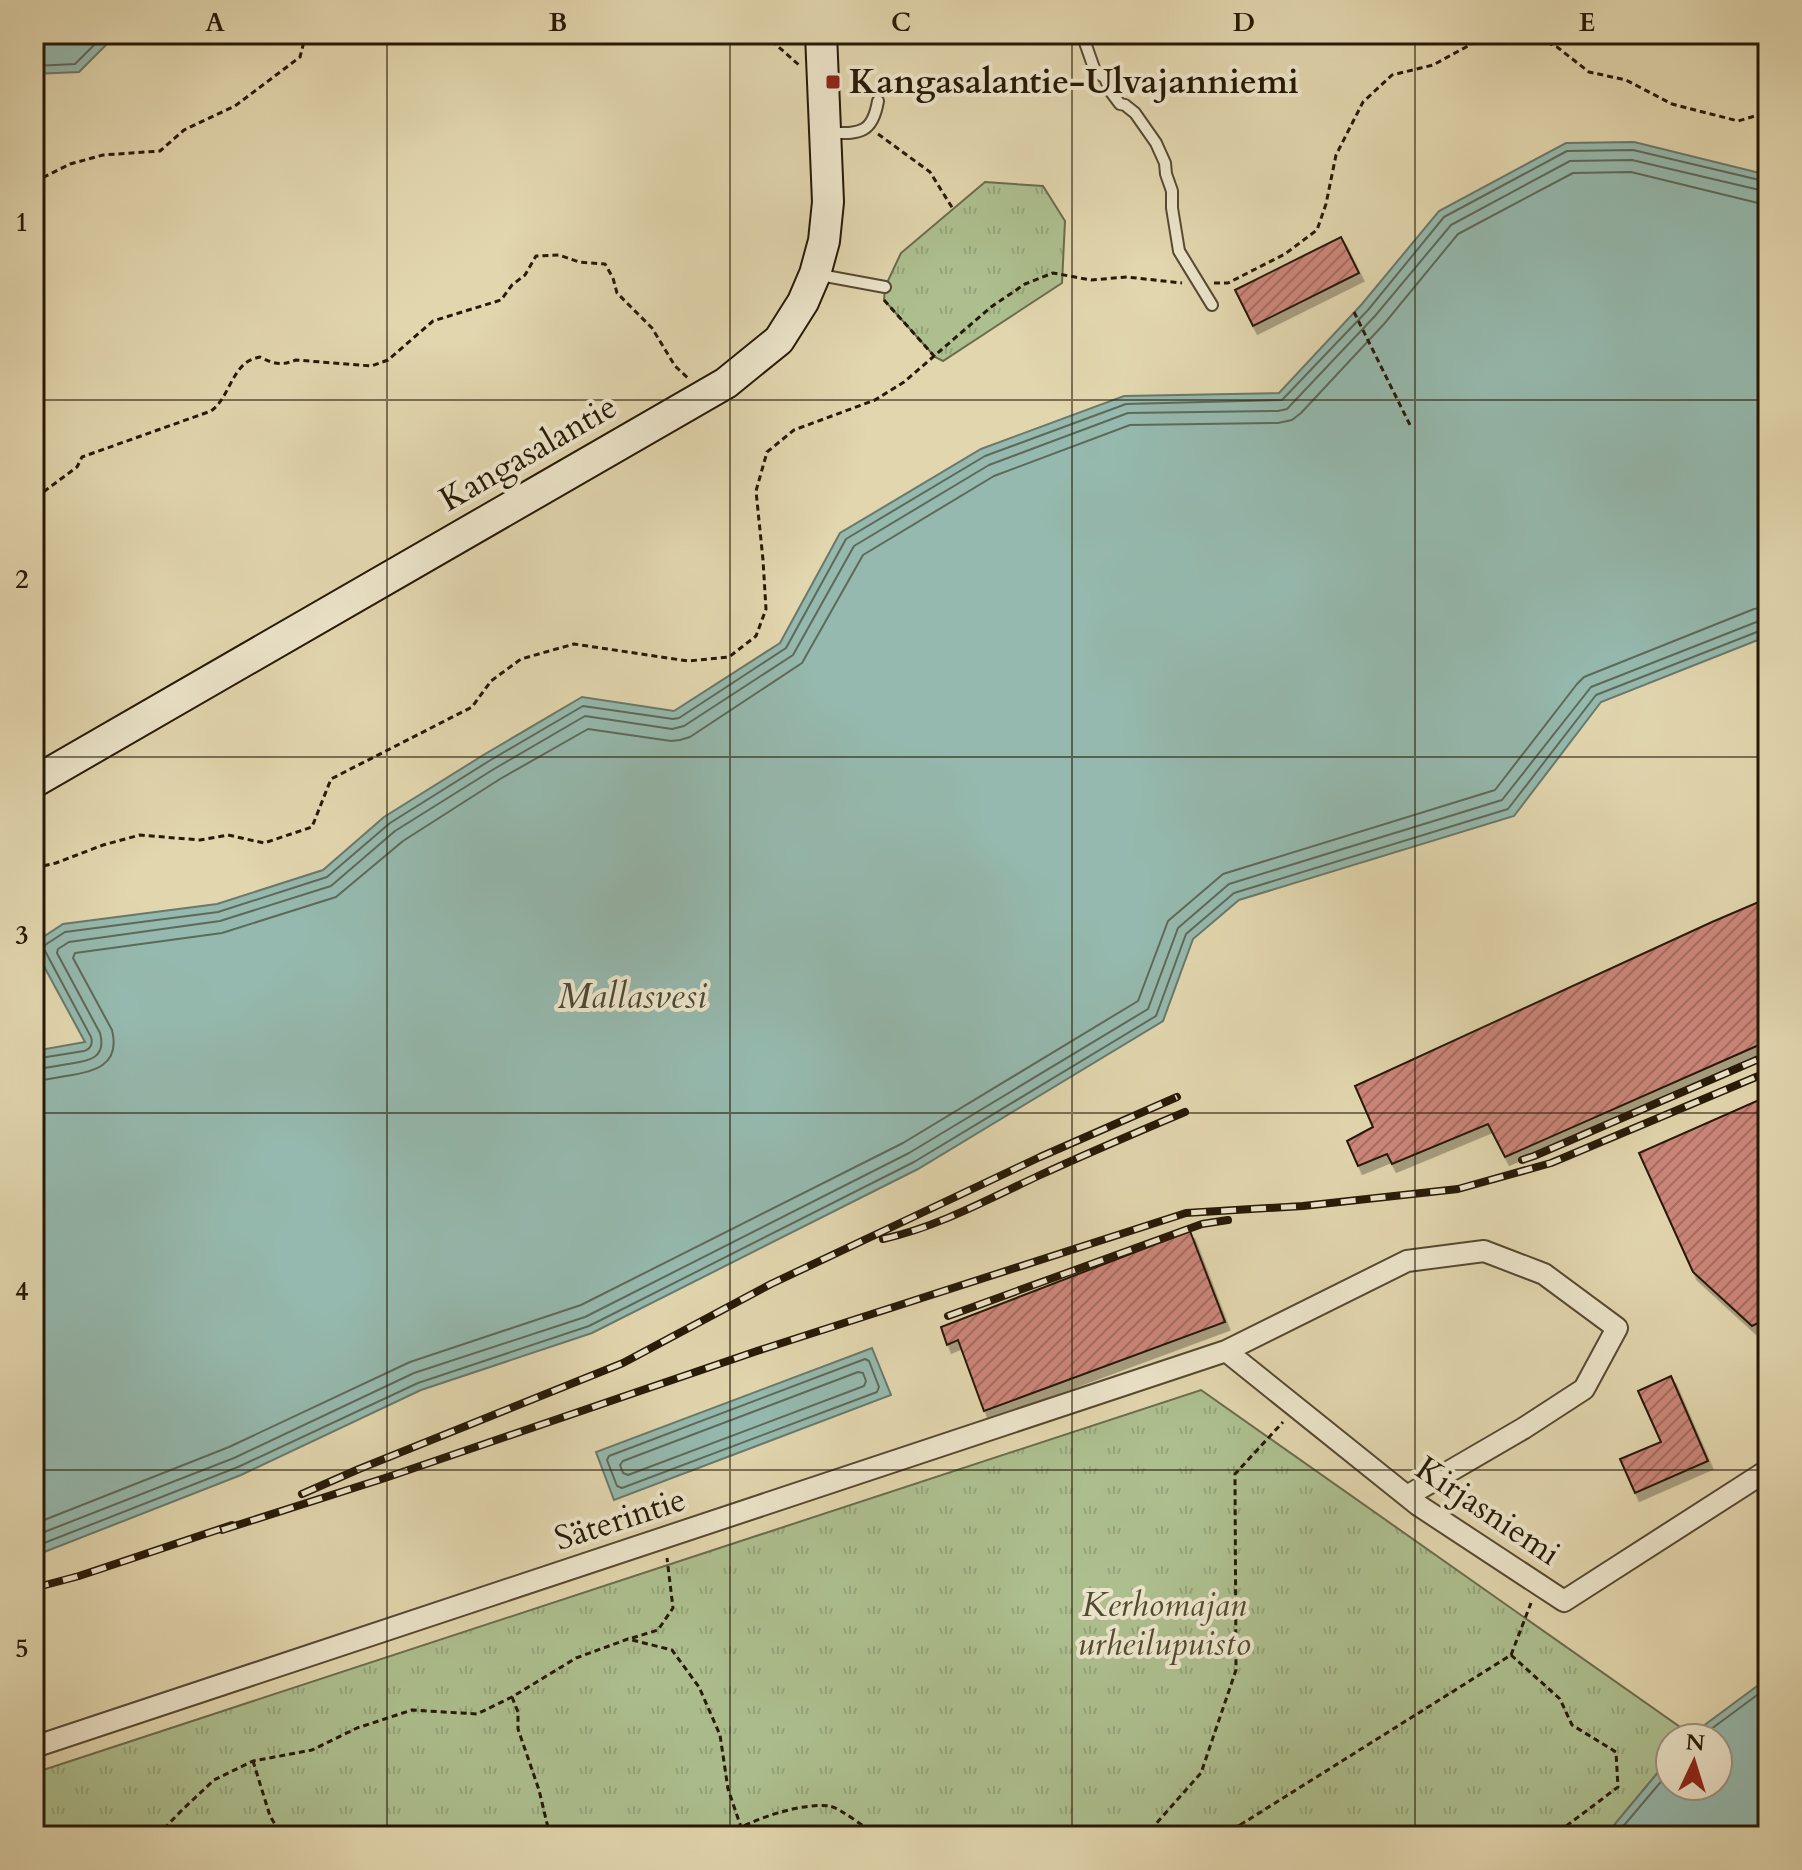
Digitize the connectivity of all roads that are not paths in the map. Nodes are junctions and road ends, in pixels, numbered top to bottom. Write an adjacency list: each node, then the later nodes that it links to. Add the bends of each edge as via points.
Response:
1 (821, 34): 4 (main road, Kangasalantie)
2 (1082, 34): 7 (lane, via 1095,71 1156,143 1172,191 1179,251)
3 (878, 101): 4 (lane, via 868,127)
4 (825, 133): 5 (main road, Kangasalantie, via 828,202)
5 (815, 274): 6 (lane); 8 (main road, Kangasalantie, via 779,340 726,383)
6 (885, 287)
7 (1212, 305)
8 (34, 782)
9 (1226, 1351): 11 (street, Kirjasniemi); 11 (street, Säterintie, via 1407,1261 1484,1251 1544,1274 1617,1328 1584,1389); 12 (street, Säterintie)
10 (1768, 1470): 11 (street, Kirjasniemi, via 1564,1601)
11 (1407, 1496)
12 (34, 1747)

